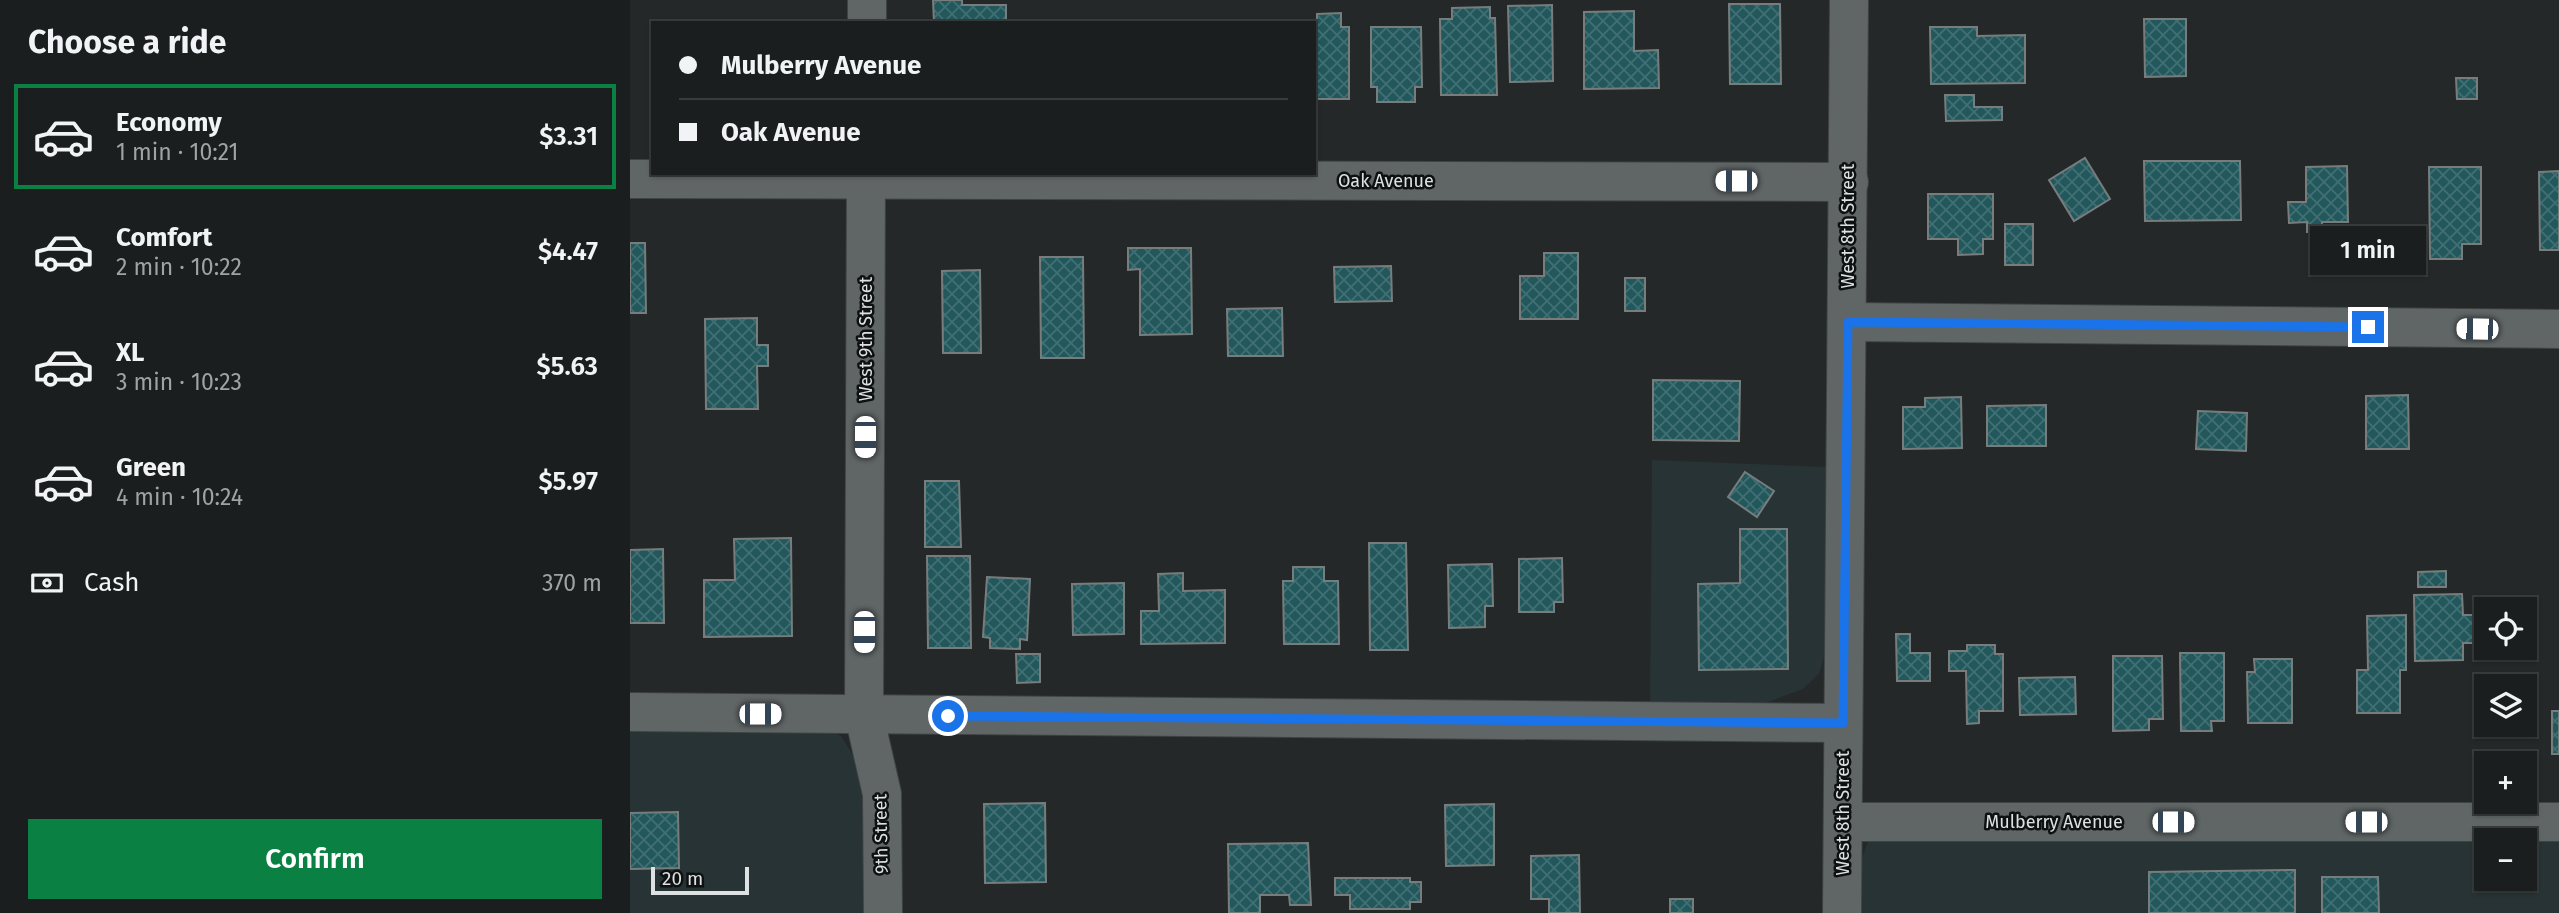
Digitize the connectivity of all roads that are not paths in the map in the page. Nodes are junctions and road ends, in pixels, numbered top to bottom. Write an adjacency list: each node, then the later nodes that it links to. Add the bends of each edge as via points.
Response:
1 (867, 0): 3 (street)
2 (1849, 0): 6 (street, West 8th Street)
3 (867, 21)
4 (866, 177): 5 (street, Oak Avenue); 6 (street, Oak Avenue); 10 (street, West 9th Street)
5 (630, 179)
6 (1849, 182): 7 (street, West 8th Street)
7 (1848, 322): 8 (street); 11 (street, West 8th Street)
8 (2559, 330)
9 (630, 712): 10 (street)
10 (864, 715): 11 (street); 14 (street, 9th Street, via 882,794)
11 (1843, 723): 12 (street, West 8th Street)
12 (1843, 822): 13 (street, Mulberry Avenue); 15 (street, West 8th Street)
13 (2559, 822)
14 (883, 913)
15 (1842, 913)

